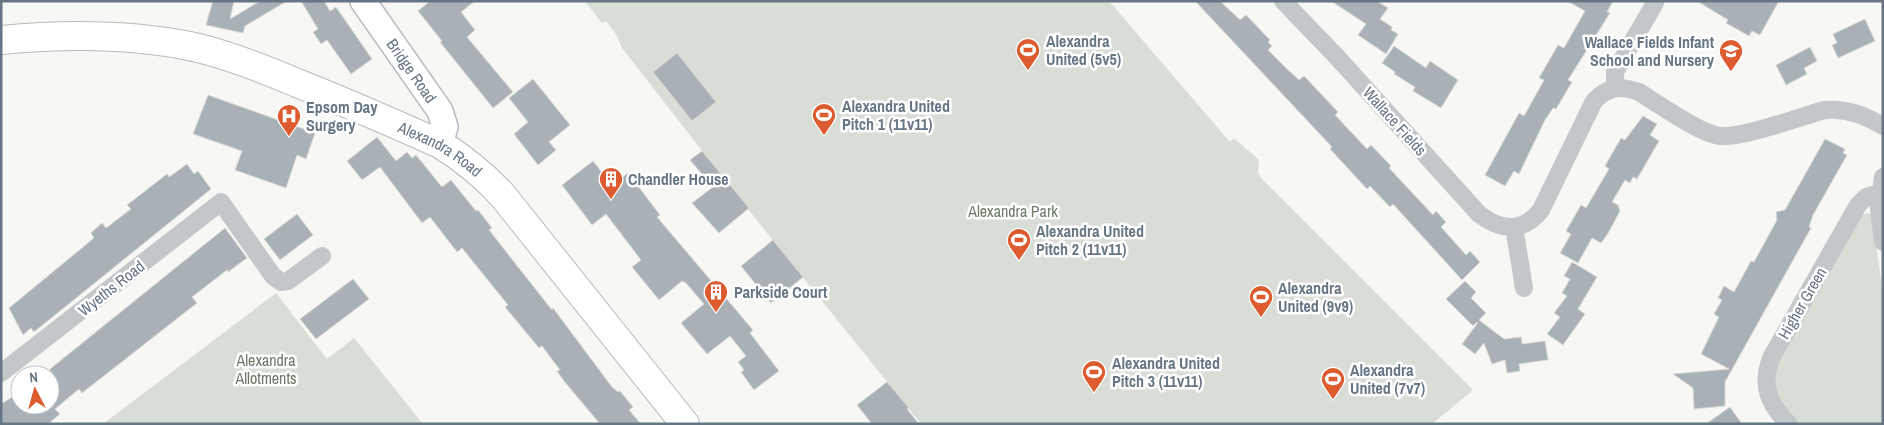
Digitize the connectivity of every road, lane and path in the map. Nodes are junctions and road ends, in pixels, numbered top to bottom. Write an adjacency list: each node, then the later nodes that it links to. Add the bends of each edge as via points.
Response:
1 (363, 1): 7 (main road, Bridge Road, via 440,111 445,127)
2 (1283, 1): 9 (street, Wallace Fields, via 1479,214 1494,225)
3 (1655, 3): 5 (street, via 1615,72)
4 (1, 40): 7 (main road, Alexandra Road, via 116,38 192,47 274,74)
5 (1615, 87): 6 (street, via 1639,92 1718,136 1744,133 1836,109 1852,112); 9 (street, via 1602,93 1594,102 1541,210 1532,222)
6 (1883, 126)
7 (440, 144): 14 (main road, Alexandra Road, via 464,159 503,196)
8 (1881, 185): 10 (street, Higher Green, via 1879,209); 15 (street, Higher Green, via 1858,205 1771,358 1765,384 1773,407)
9 (1514, 227): 12 (street)
10 (1883, 242)
11 (322, 256): 13 (street, Wyeths Road, via 288,281 281,282 273,276 221,202)
12 (1524, 288)
13 (1, 373)
14 (685, 424)
15 (1788, 424)

